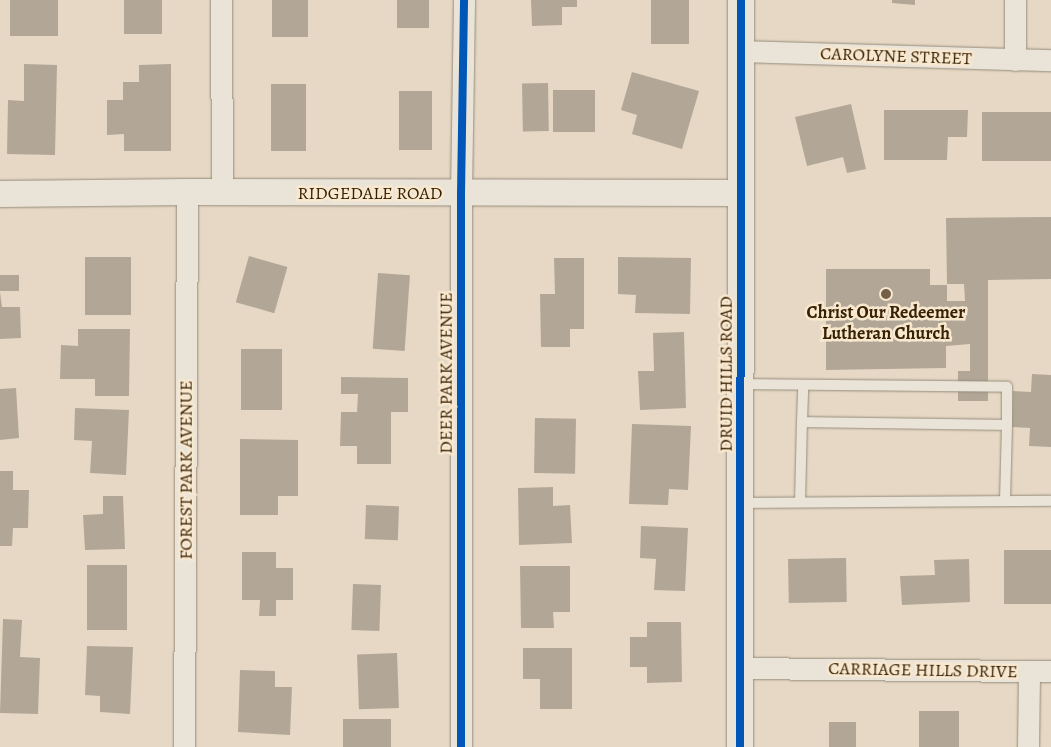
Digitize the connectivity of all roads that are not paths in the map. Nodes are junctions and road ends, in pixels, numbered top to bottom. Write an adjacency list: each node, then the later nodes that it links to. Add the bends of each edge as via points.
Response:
1 (221, 0): 9 (street)
2 (464, 0): 10 (street, DEER PARK AVENUE)
3 (741, 0): 5 (street, DRUID HILLS ROAD)
4 (1015, 0): 6 (street)
5 (741, 51): 6 (street, CAROLYNE STREET); 11 (street, DRUID HILLS ROAD)
6 (1014, 60): 7 (street, CAROLYNE STREET)
7 (1051, 60)
8 (187, 192): 9 (street, RIDGEDALE ROAD); 12 (street, RIDGEDALE ROAD); 24 (street, FOREST PARK AVENUE)
9 (222, 192): 10 (street, RIDGEDALE ROAD)
10 (461, 193): 11 (street, RIDGEDALE ROAD); 25 (street, DEER PARK AVENUE)
11 (741, 193): 13 (street, DRUID HILLS ROAD)
12 (0, 194)
13 (741, 384): 14 (lane); 20 (street, DRUID HILLS ROAD)
14 (803, 385): 15 (lane); 16 (lane, via 1007,387)
15 (802, 422): 16 (lane); 19 (lane)
16 (1006, 426): 17 (lane)
17 (1005, 501): 18 (lane); 19 (lane)
18 (1051, 501)
19 (800, 502): 20 (lane)
20 (741, 503): 21 (street, DRUID HILLS ROAD)
21 (741, 668): 22 (street, CARRIAGE HILLS DRIVE); 26 (street, DRUID HILLS ROAD)
22 (1029, 671): 23 (street); 27 (street, CARRIAGE HILLS DRIVE)
23 (1051, 671)
24 (184, 747)
25 (461, 747)
26 (740, 747)
27 (1028, 747)

